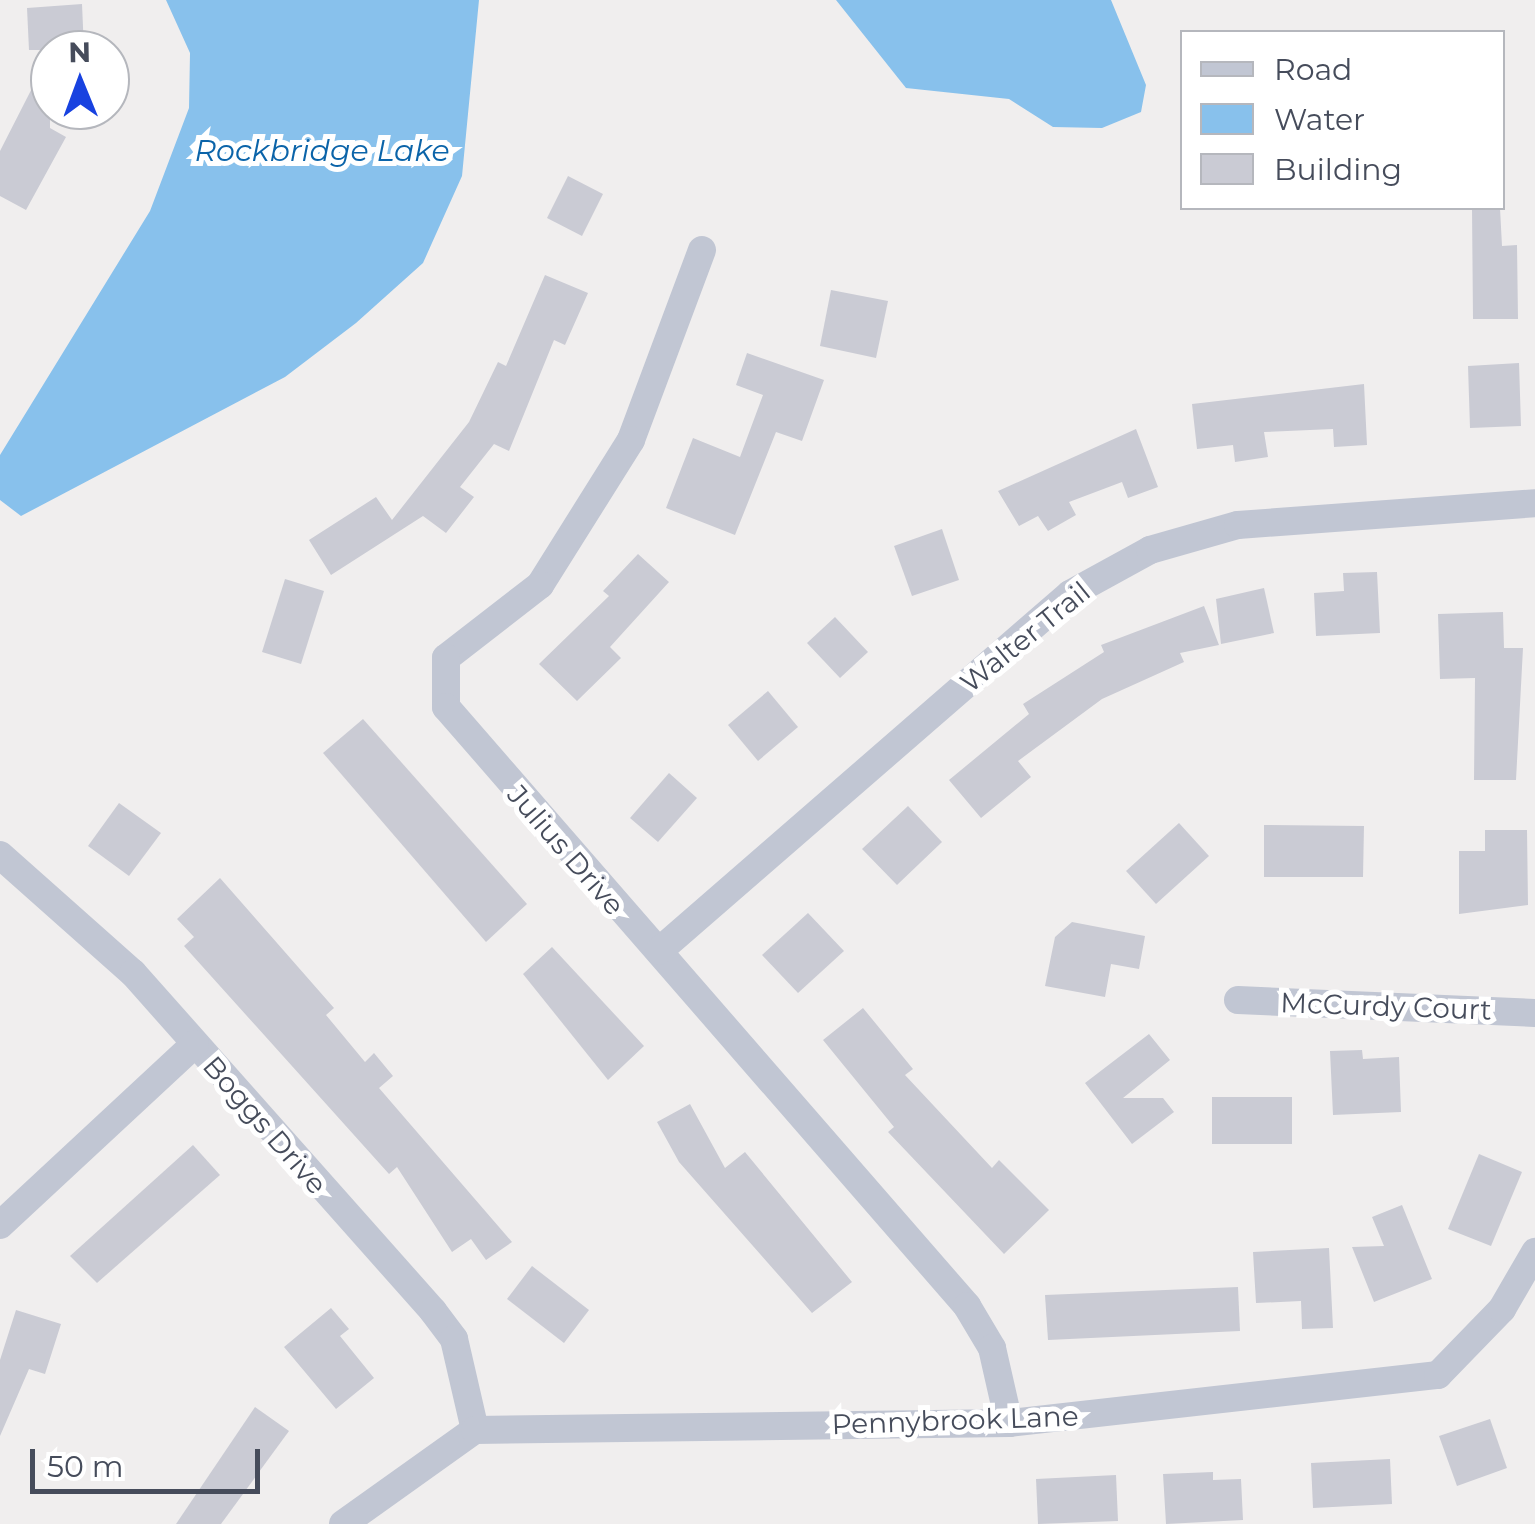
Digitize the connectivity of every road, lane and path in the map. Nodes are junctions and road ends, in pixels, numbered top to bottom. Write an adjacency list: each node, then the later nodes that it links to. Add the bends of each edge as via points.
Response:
1 (702, 250): 4 (street, Julius Drive, via 657,381 581,528 510,616 468,635 446,658 442,682 446,707 609,906)
2 (1535, 503): 4 (street, Walter Trail, via 1238,525 1150,550 1070,594)
3 (0, 856): 7 (street, Boggs Drive, via 107,948)
4 (659, 951): 10 (street, Julius Drive, via 966,1306 992,1348)
5 (1238, 1000): 6 (street, McCurdy Court)
6 (1535, 1013)
7 (195, 1044): 8 (street); 11 (street, Boggs Drive, via 454,1338)
8 (0, 1225)
9 (1535, 1252): 10 (street, Pennybrook Lane, via 1502,1309 1438,1375)
10 (1009, 1423): 11 (street, Pennybrook Lane)
11 (475, 1430): 12 (street)
12 (343, 1524)

